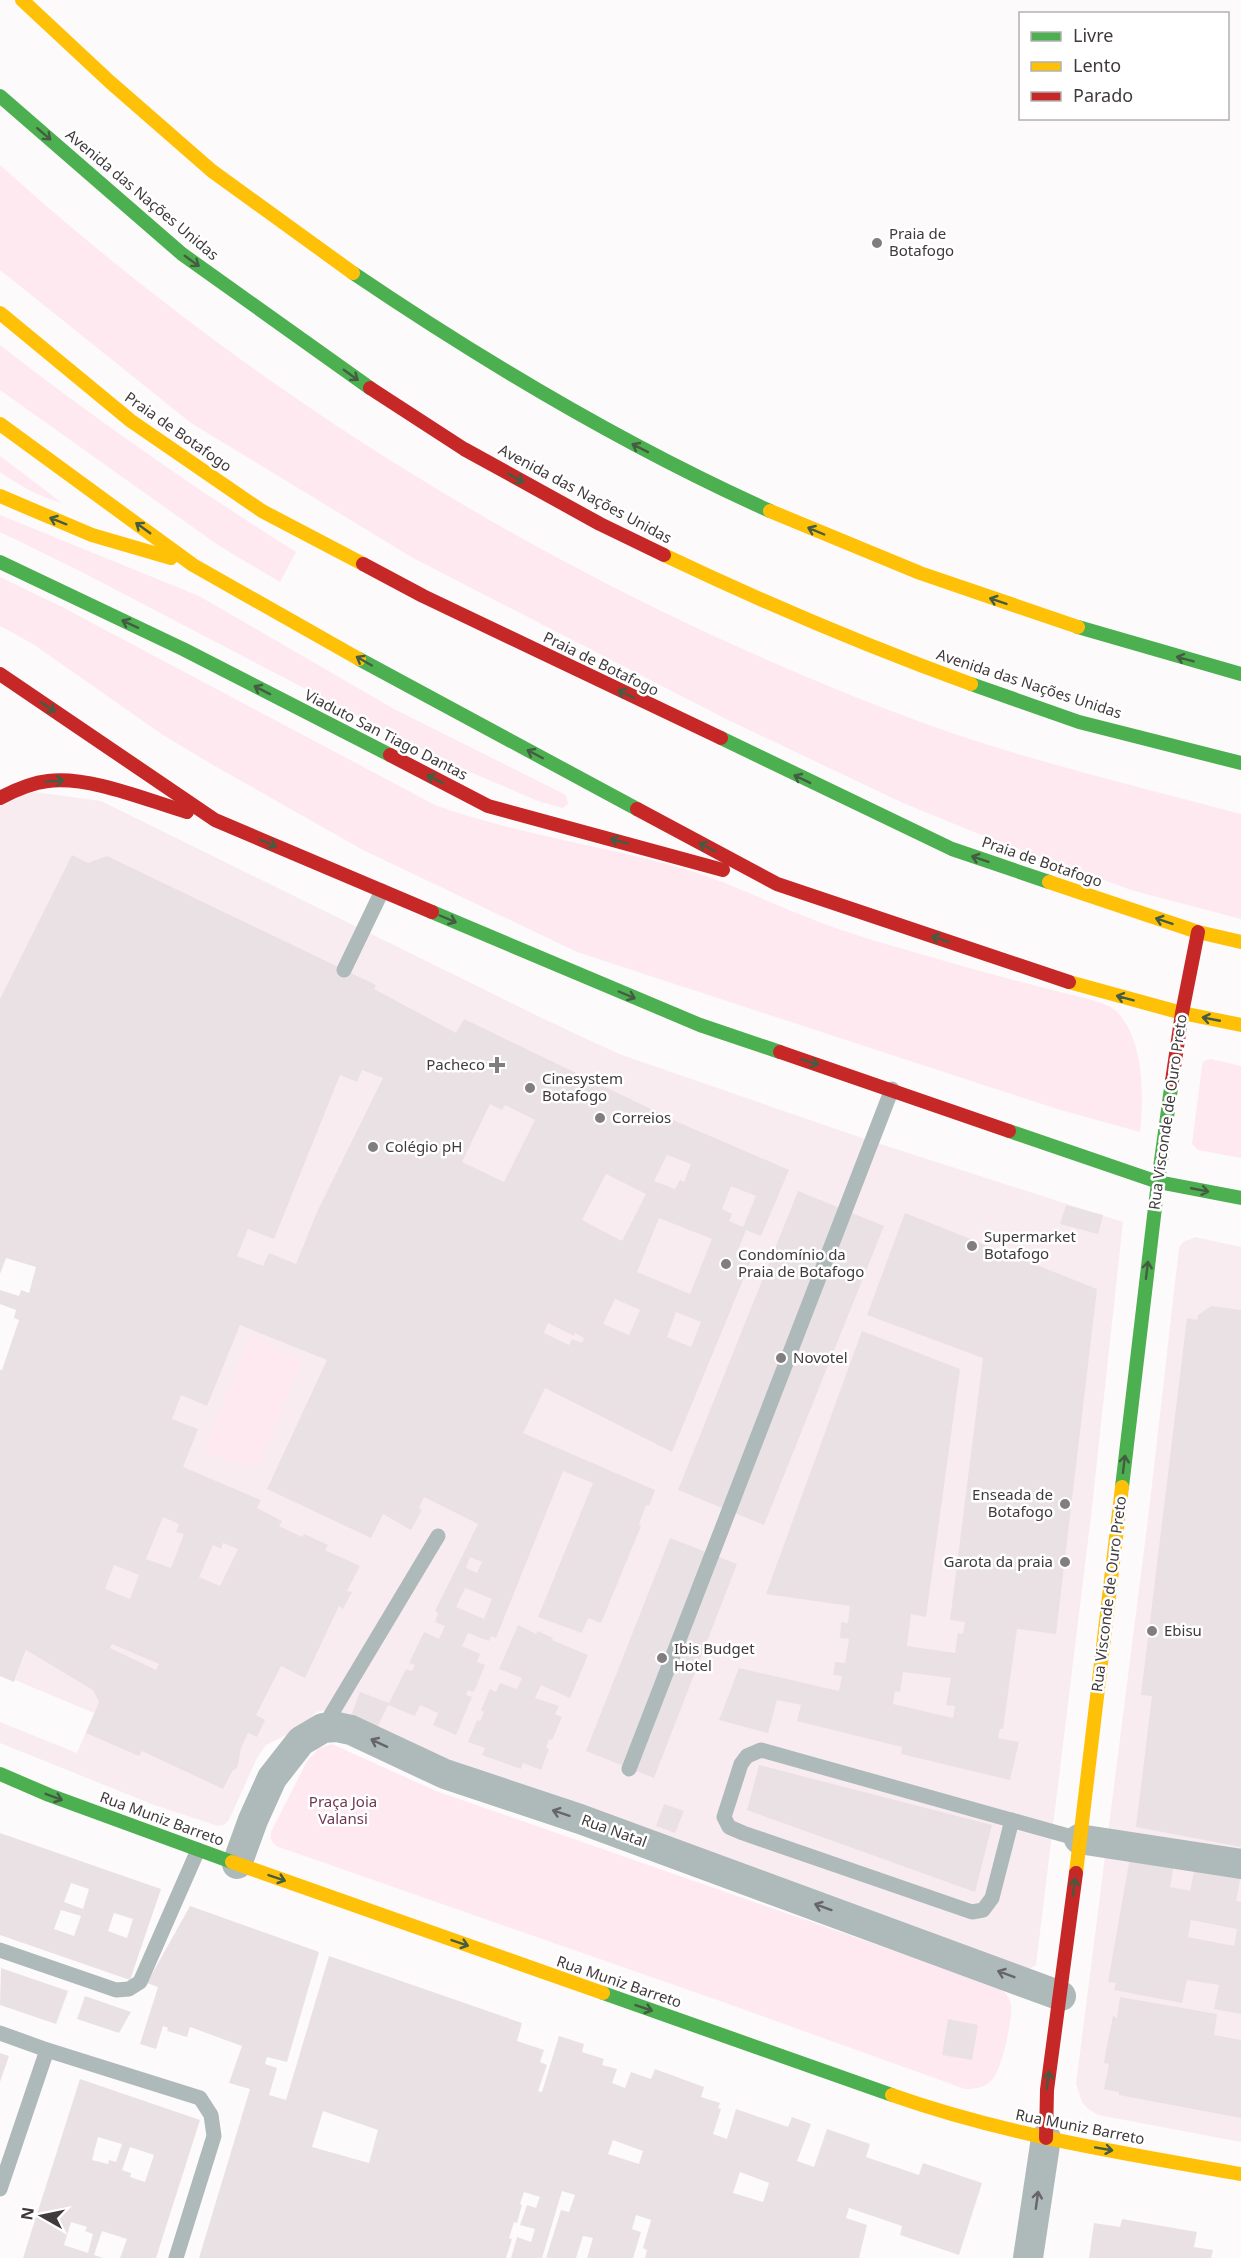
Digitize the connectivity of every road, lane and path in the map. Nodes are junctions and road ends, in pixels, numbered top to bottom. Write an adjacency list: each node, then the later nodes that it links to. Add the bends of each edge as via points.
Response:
1 (22, 0): 9 (main road, one-way to 1, via 998,602 864,552 735,496 602,428 352,273 202,163 76,53)
2 (0, 96): 10 (main road, Avenida das Nações Unidas, one-way to 10, via 182,254 361,382 464,449 600,524 748,595 888,654 1079,722)
3 (0, 313): 15 (main road, Praia de Botafogo, one-way to 3, via 951,849 423,596 262,511 131,421)
4 (0, 424): 7 (main road, one-way to 4)
5 (0, 496): 7 (main road, one-way to 5, via 92,535)
6 (0, 562): 13 (main road, Viaduto San Tiago Dantas, one-way to 6, via 488,806 183,649)
7 (193, 565): 13 (main road, one-way to 7)
8 (0, 674): 12 (main road, one-way to 12)
9 (1241, 674)
10 (1241, 763)
11 (0, 798): 12 (main road, one-way to 12, via 40,782 81,781)
12 (214, 820): 14 (main road, one-way to 14)
13 (777, 884): 18 (main road, one-way to 13, via 1090,989)
14 (382, 891): 17 (lane); 20 (main road, one-way to 20, via 700,1025)
15 (1198, 932): 16 (main road, Praia de Botafogo); 18 (main road, Rua Visconde de Ouro Preto)
16 (1241, 942)
17 (344, 970)
18 (1182, 1013): 19 (main road, one-way to 18); 21 (main road, Rua Visconde de Ouro Preto)
19 (1241, 1025)
20 (892, 1089): 21 (main road); 25 (lane)
21 (1158, 1182): 22 (main road, one-way to 22); 28 (main road, Rua Visconde de Ouro Preto, one-way to 21)
22 (1241, 1198)
23 (438, 1536): 24 (lane)
24 (323, 1728): 30 (street, via 301,1741 272,1778); 33 (street, Rua Natal, one-way to 24, via 580,1819 445,1774 351,1730)
25 (628, 1769)
26 (0, 1774): 29 (main road, Rua Muniz Barreto, one-way to 29)
27 (1012, 1820): 27 (lane, via 761,1750 747,1755 741,1764 724,1817 729,1827 743,1833 972,1912 983,1910 992,1898); 28 (lane)
28 (1079, 1839): 31 (street); 33 (main road, Rua Visconde de Ouro Preto, one-way to 28)
29 (198, 1850): 30 (main road, Rua Muniz Barreto); 32 (lane, via 140,1982 129,1989 116,1990)
30 (237, 1864): 36 (main road, Rua Muniz Barreto, one-way to 36, via 934,2110)
31 (1241, 1864)
32 (0, 1950)
33 (1061, 1995): 36 (main road, Rua Visconde de Ouro Preto, one-way to 33, via 1047,2090)
34 (0, 2033): 35 (lane)
35 (47, 2050): 38 (lane); 39 (lane, via 200,2098 211,2115 214,2136)
36 (1046, 2138): 37 (main road, Rua Muniz Barreto, one-way to 37); 40 (street, Rua Visconde de Ouro Preto, one-way to 36)
37 (1241, 2174)
38 (0, 2189)
39 (176, 2258)
40 (1028, 2258)

